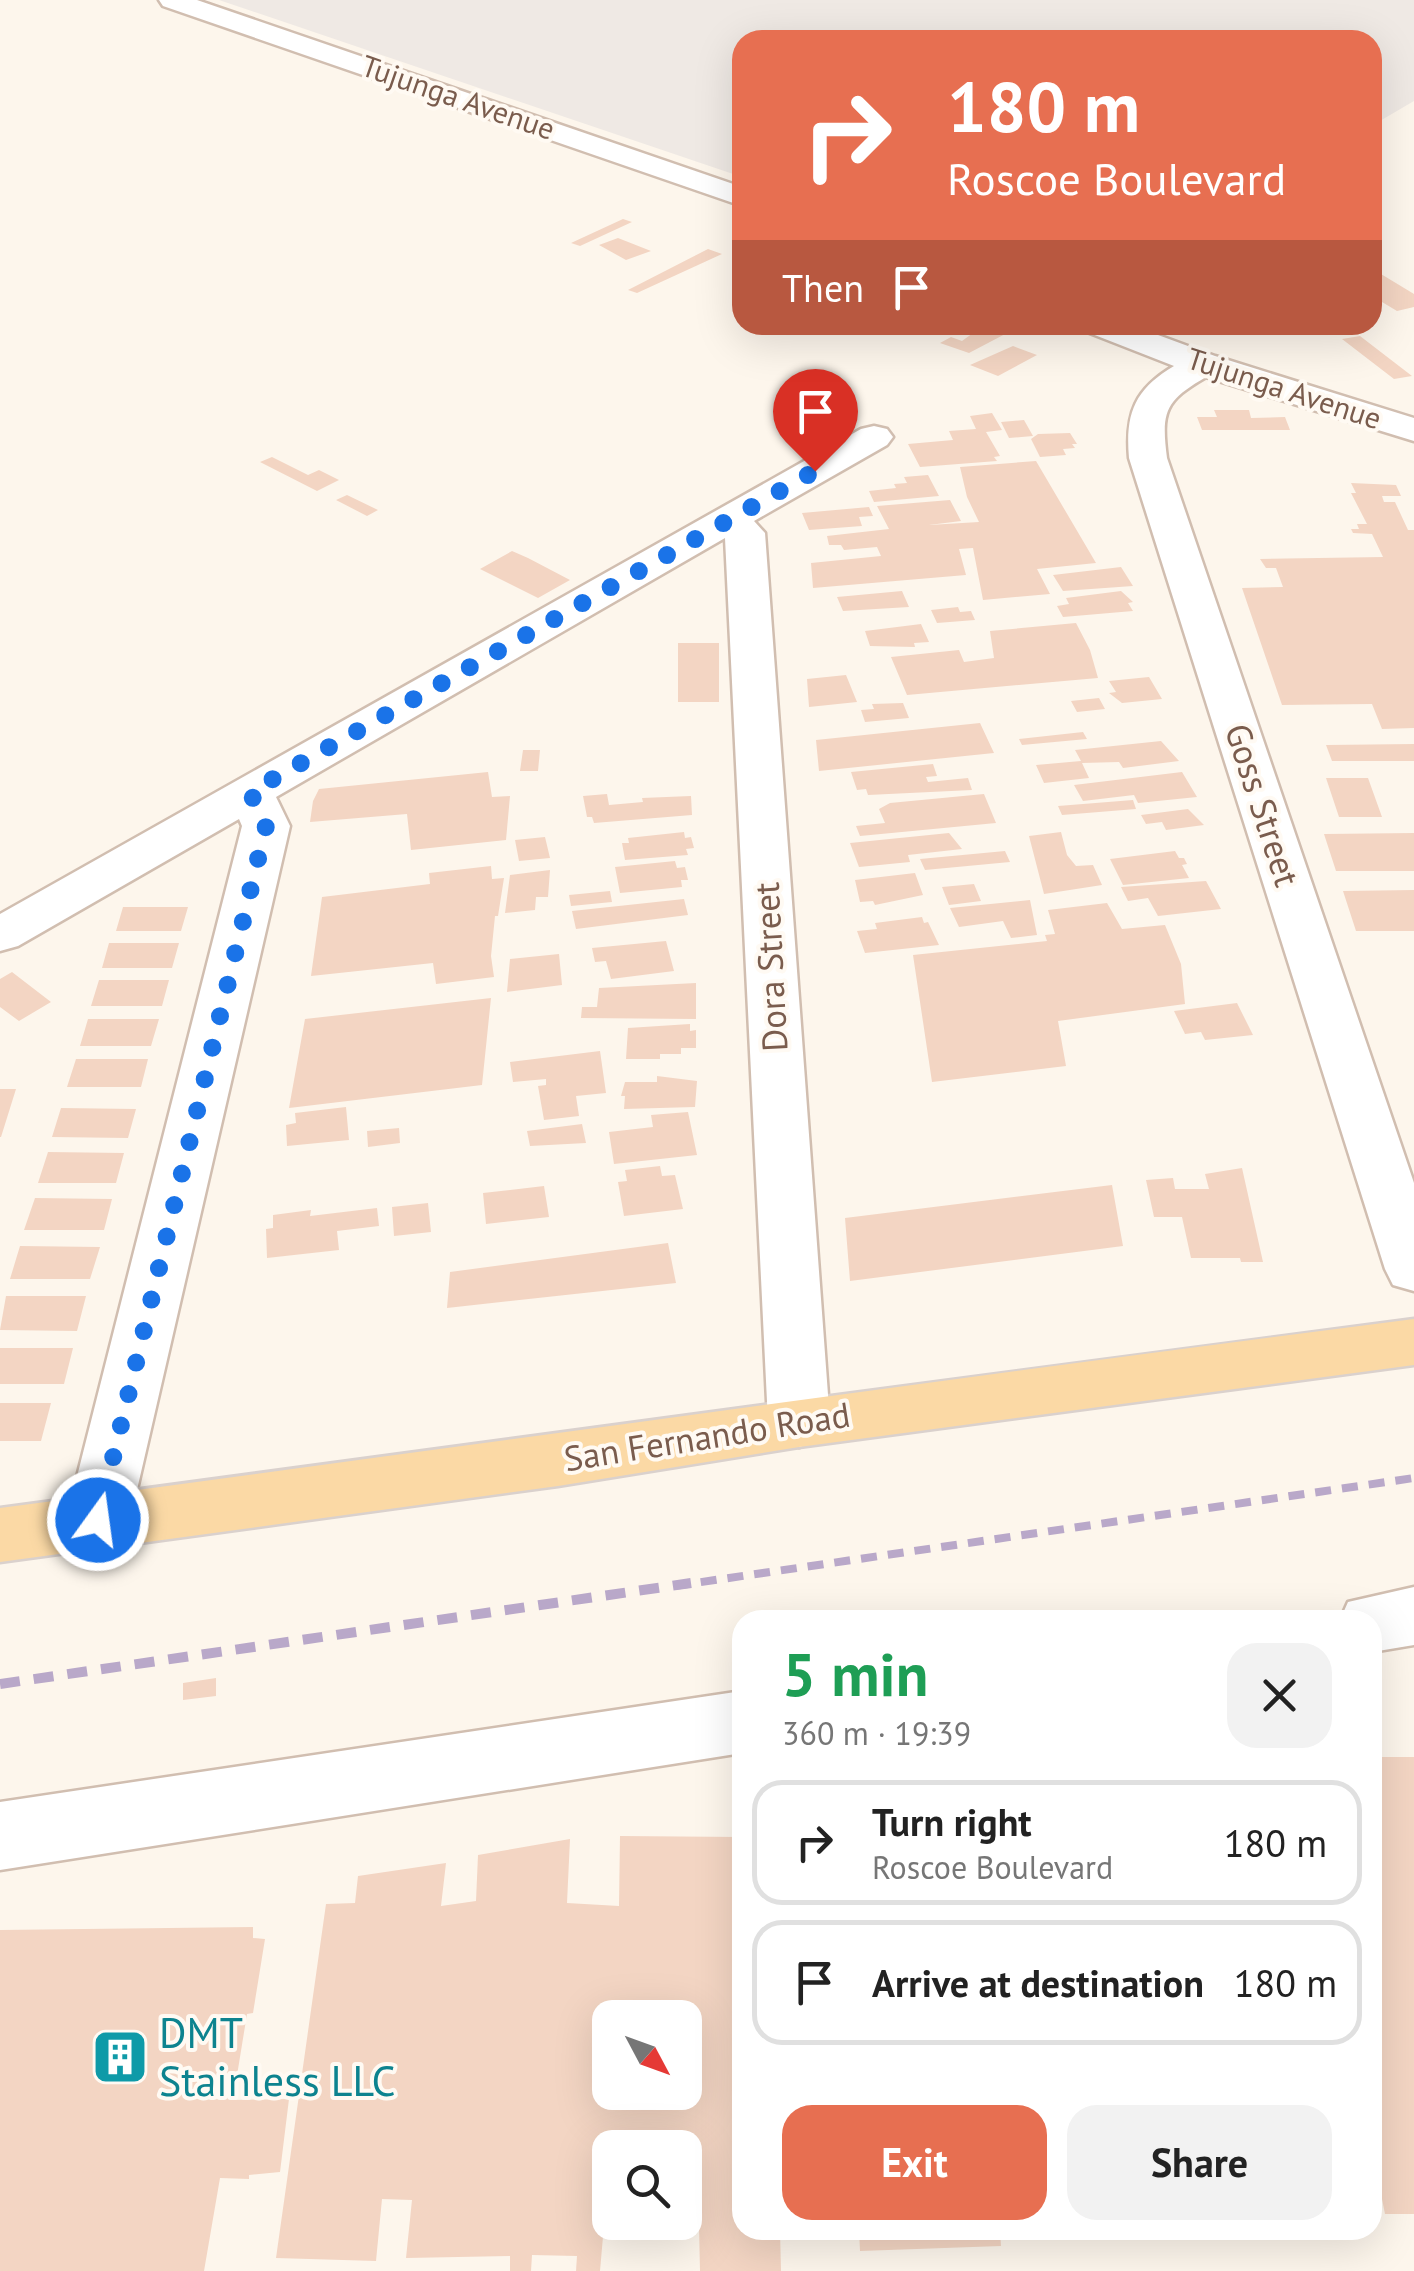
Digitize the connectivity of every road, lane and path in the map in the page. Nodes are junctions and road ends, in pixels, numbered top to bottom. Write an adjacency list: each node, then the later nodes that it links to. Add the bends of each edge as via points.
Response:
1 (172, 0): 2 (street, Tujunga Avenue)
2 (732, 194)
3 (1125, 335): 4 (street, Tujunga Avenue)
4 (1202, 364): 5 (street, Tujunga Avenue); 10 (street, Goss Street, via 1151,400 1142,422 1148,458)
5 (1414, 430)
6 (874, 437): 7 (street)
7 (727, 521): 8 (street); 12 (street, Dora Street, via 744,533)
8 (250, 792): 9 (street); 13 (street, via 266,826)
9 (0, 935)
10 (1414, 1269)
11 (1414, 1342): 12 (main road, San Fernando Road)
12 (799, 1422): 13 (main road, San Fernando Road)
13 (98, 1520): 14 (main road, San Fernando Road)
14 (0, 1535)
15 (1414, 1616): 16 (street)
16 (1382, 1621)
17 (732, 1724): 18 (street)
18 (0, 1836)

